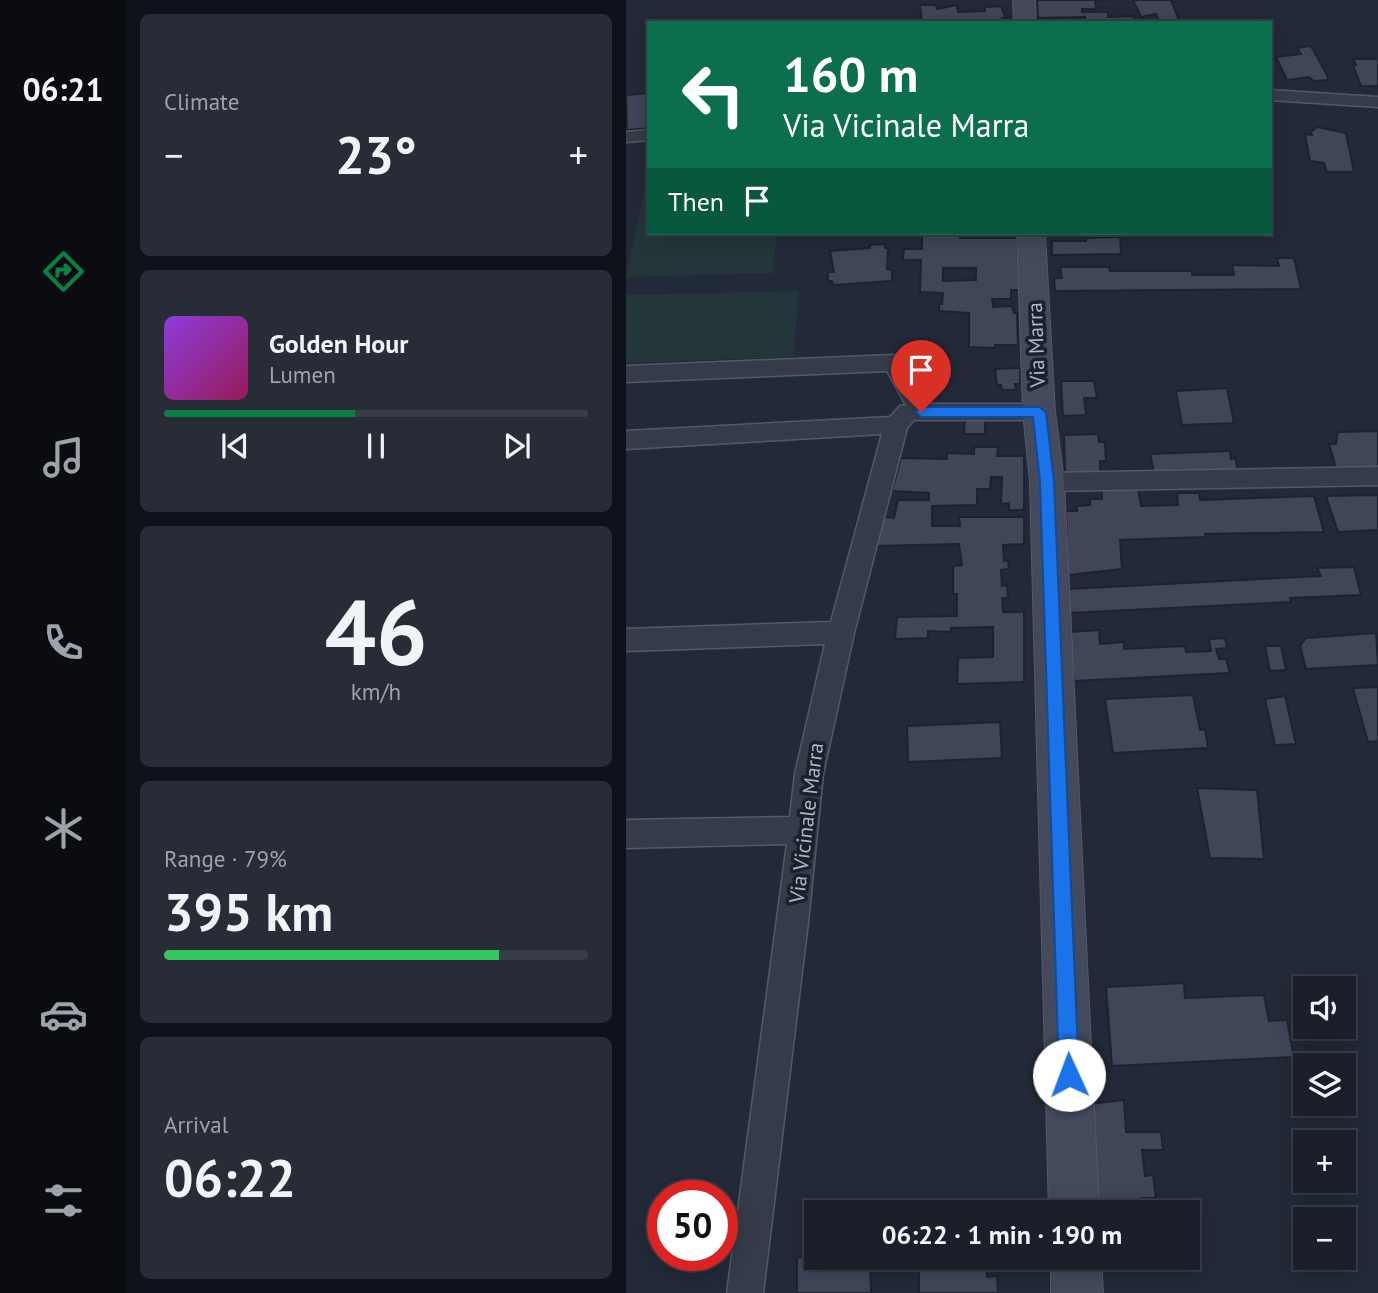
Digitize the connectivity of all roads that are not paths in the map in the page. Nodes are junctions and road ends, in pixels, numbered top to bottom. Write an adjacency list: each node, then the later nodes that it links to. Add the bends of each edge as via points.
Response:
1 (1024, 0): 2 (main road)
2 (1025, 21)
3 (1272, 95): 4 (street)
4 (1377, 102)
5 (647, 135): 6 (street)
6 (626, 137)
7 (1031, 235): 9 (main road, Via Marra)
8 (626, 373): 10 (street, via 893,363)
9 (1039, 412): 10 (street); 13 (main road, Via Marra)
10 (909, 418): 11 (street); 14 (street, Via Vicinale Marra)
11 (626, 440)
12 (1377, 476): 13 (street)
13 (1047, 482): 18 (main road, Via Marra)
14 (841, 633): 15 (street); 16 (street, Via Vicinale Marra, via 809,774)
15 (626, 640)
16 (803, 830): 17 (street); 20 (street, Via Vicinale Marra)
17 (626, 834)
18 (1074, 1200)
19 (1076, 1270): 21 (main road)
20 (745, 1293)
21 (1077, 1293)

